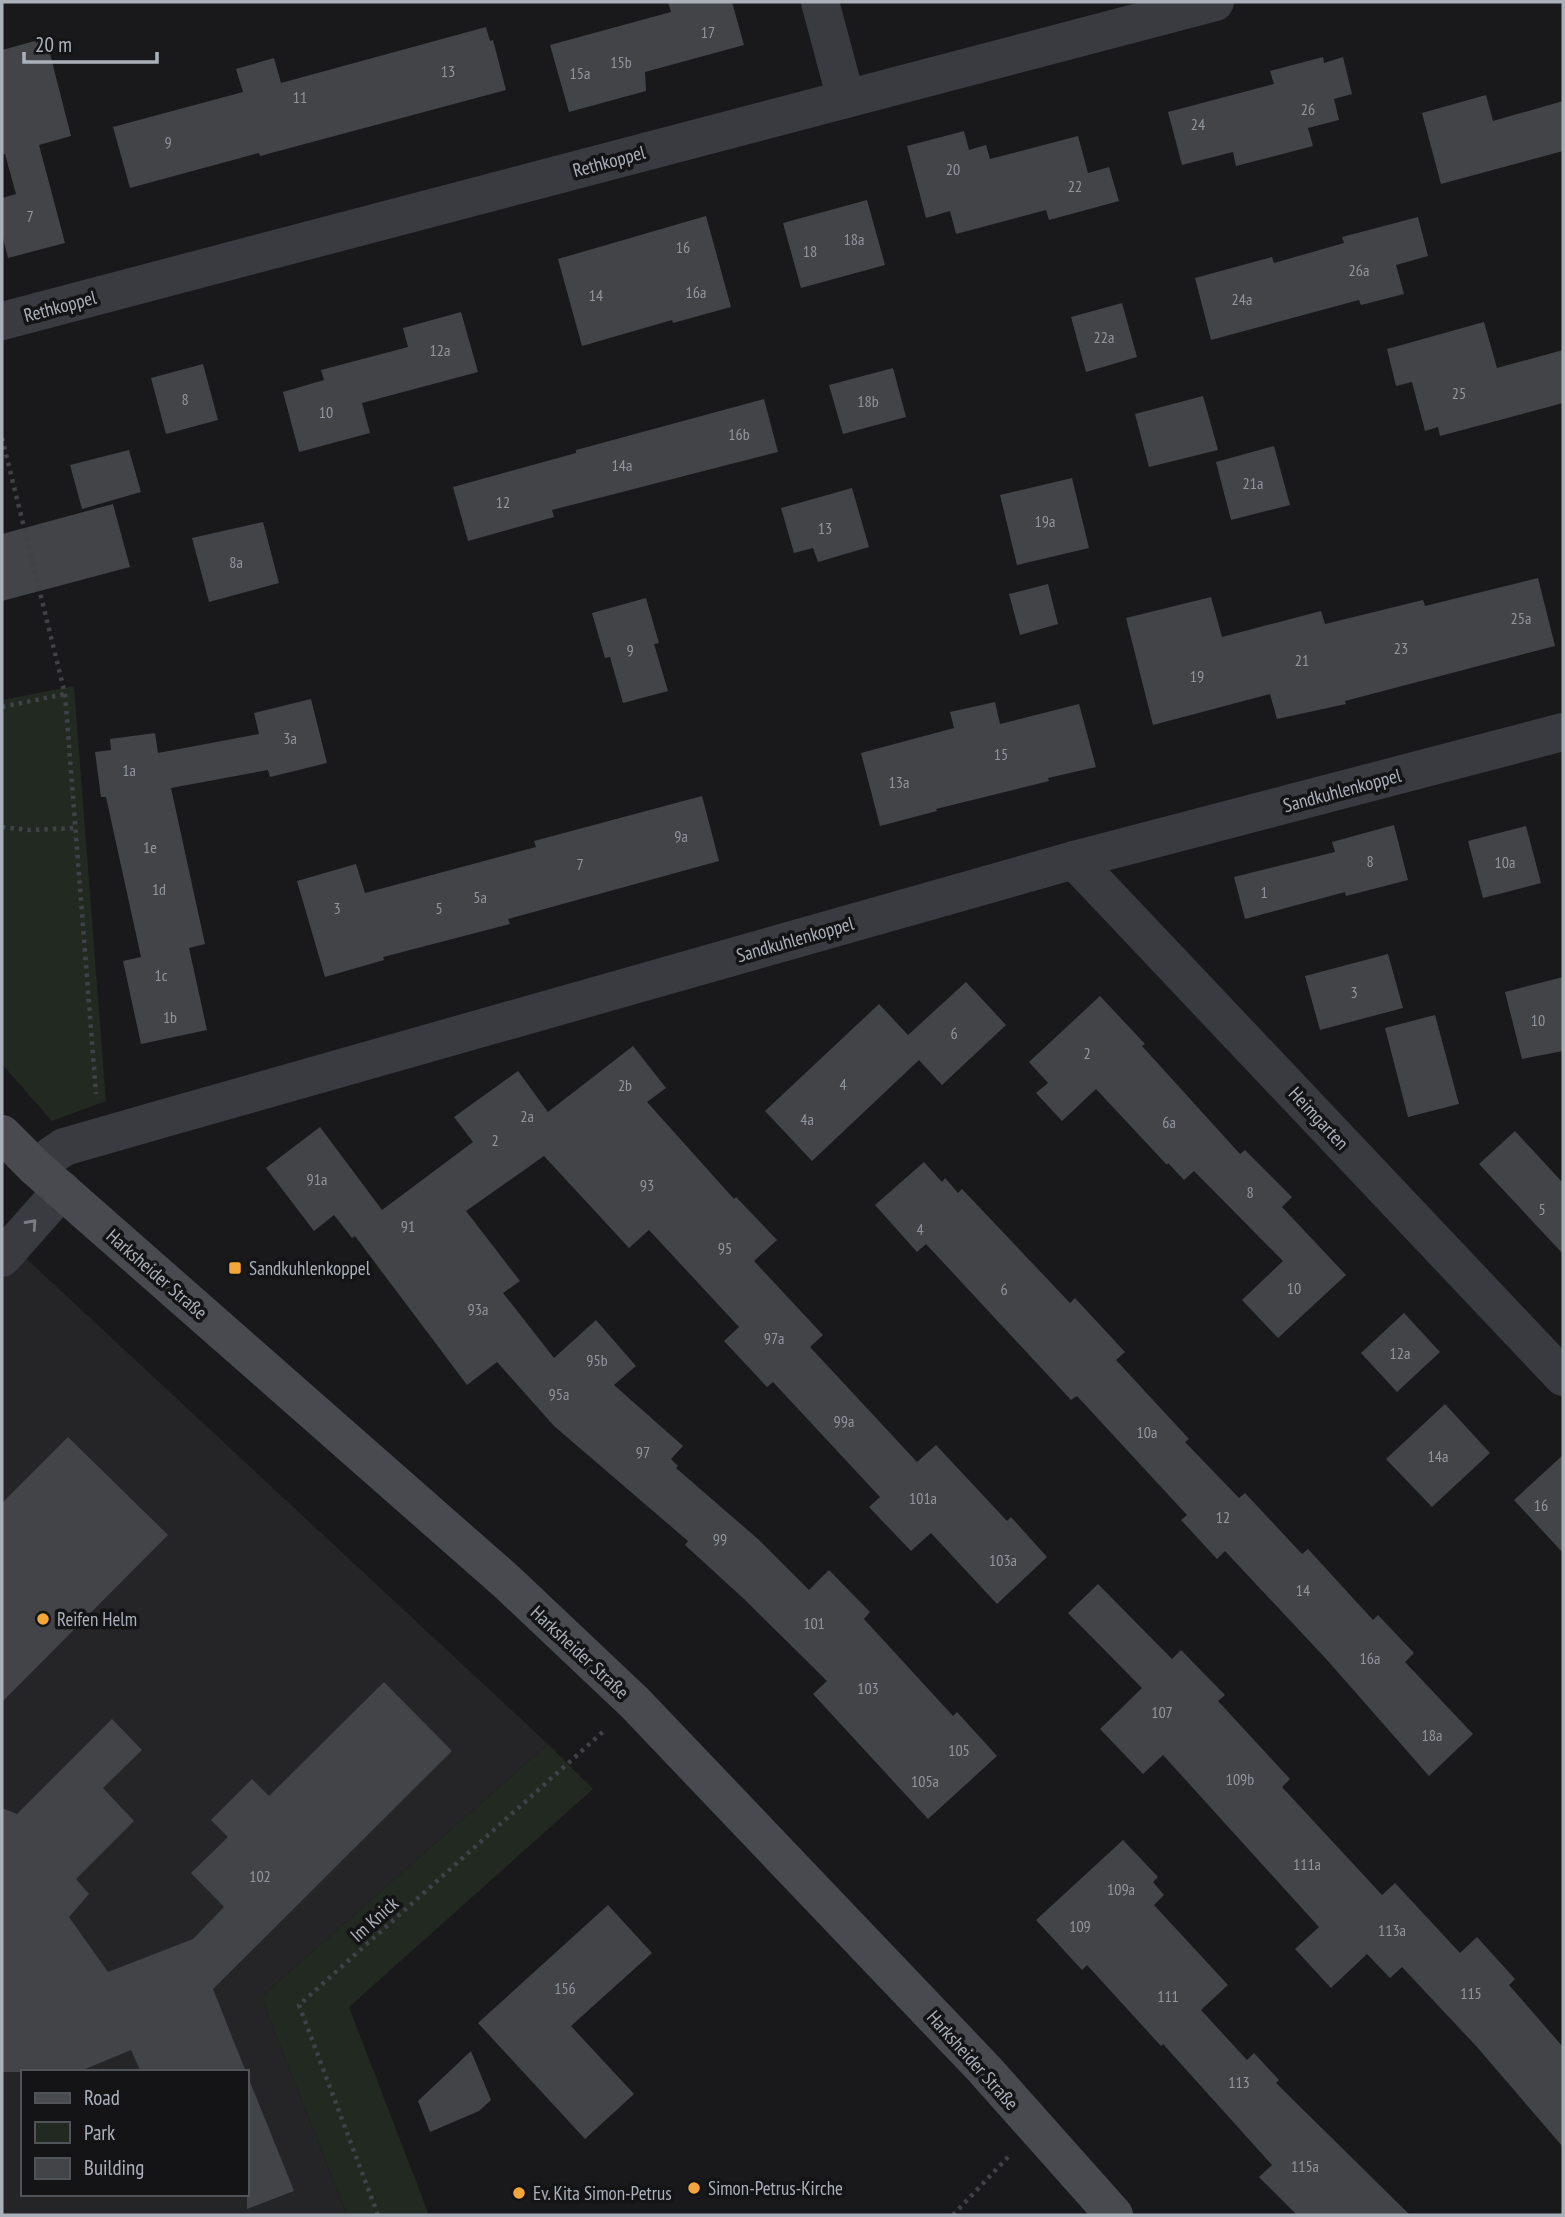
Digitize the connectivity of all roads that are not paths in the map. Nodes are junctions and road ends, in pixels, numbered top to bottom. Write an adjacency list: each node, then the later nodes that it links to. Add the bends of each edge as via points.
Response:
1 (820, 2): 3 (street)
2 (1215, 2): 3 (street, Rethkoppel)
3 (846, 99): 4 (street, Rethkoppel)
4 (2, 321)
5 (1563, 732): 6 (street, Sandkuhlenkoppel)
6 (1074, 860): 7 (street, Sandkuhlenkoppel); 9 (street, Heimgarten)
7 (22, 1157): 8 (street, Sandkuhlenkoppel, one-way to 7); 10 (main road, Harksheider Straße, via 497,1573 635,1703 985,2070)
8 (2, 1258)
9 (1563, 1377)
10 (1114, 2215)

